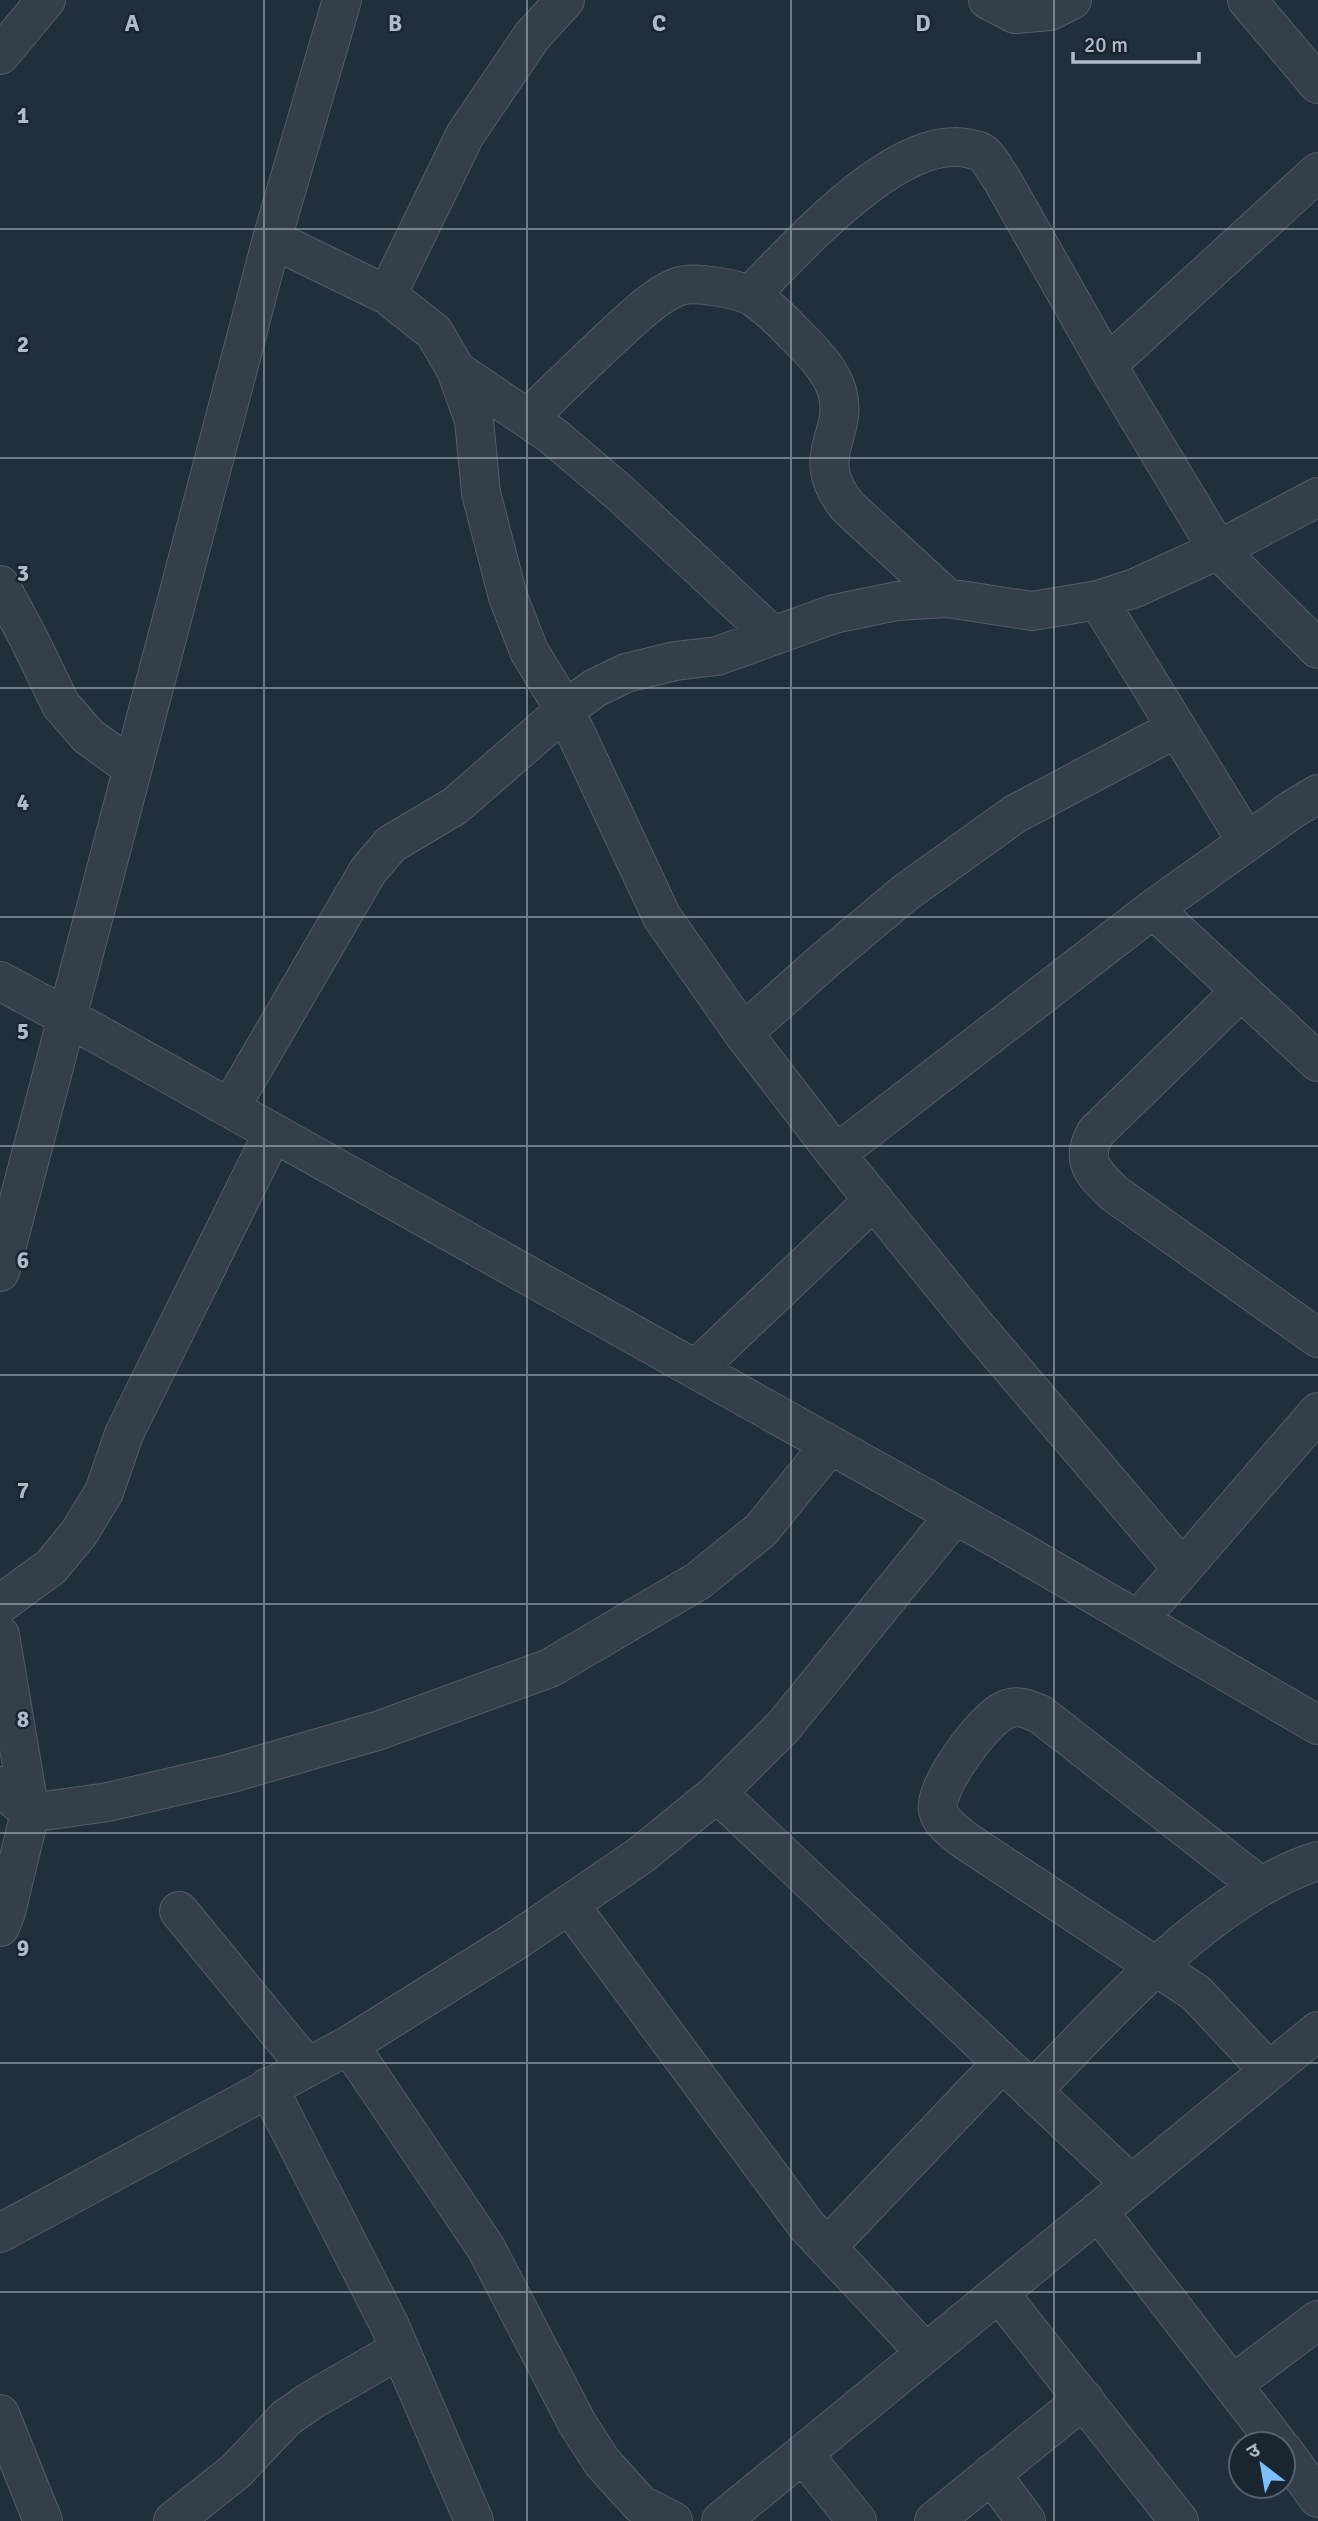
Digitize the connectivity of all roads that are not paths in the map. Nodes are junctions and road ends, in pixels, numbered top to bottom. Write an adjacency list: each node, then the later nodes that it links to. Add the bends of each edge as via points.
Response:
1 (46, 0): 7 (street)
2 (342, 0): 10 (street)
3 (565, 0): 11 (street, via 532,36 465,135)
4 (988, 0): 5 (street, via 1015,13 1050,10)
5 (1072, 0)
6 (1247, 0): 8 (street)
7 (0, 55)
8 (1318, 84)
9 (1318, 172): 13 (street)
10 (272, 239): 11 (street); 25 (street)
11 (387, 295): 14 (street, via 434,332)
12 (750, 295): 13 (street, via 837,210 885,172 926,150 957,145 981,152 1001,177); 15 (street, via 712,285 681,285 647,305); 19 (street, via 798,338 825,367 836,387 840,405 829,456 837,492)
13 (1107, 365): 17 (street)
14 (456, 370): 15 (street); 23 (street, via 474,420 481,493 508,597 529,651)
15 (528, 418): 21 (street, via 621,494)
16 (1318, 497): 17 (street)
17 (1218, 550): 20 (street); 22 (street)
18 (0, 586): 25 (street, via 61,705 88,736)
19 (947, 598): 20 (street, via 1032,611); 21 (street, via 897,601 834,614)
20 (1098, 600): 24 (street)
21 (773, 636): 23 (street, via 717,656 626,673)
22 (1318, 649)
23 (565, 710): 32 (street, via 662,917); 34 (street, via 455,806 391,844 368,872)
24 (1177, 728): 27 (street); 32 (street, via 1015,814 905,893)
25 (132, 768): 31 (street)
26 (1318, 794): 27 (street)
27 (1247, 842): 28 (street)
28 (1153, 909): 30 (street); 36 (street)
29 (0, 981): 31 (street)
30 (1241, 991): 33 (street); 39 (street, via 1096,1132 1089,1144 1088,1162 1115,1194)
31 (67, 1017): 34 (street); 38 (street)
32 (743, 1033): 36 (street)
33 (1318, 1062)
34 (230, 1108): 35 (street)
35 (273, 1133): 40 (street); 46 (street, via 124,1434 104,1492 51,1567)
36 (836, 1154): 37 (street)
37 (873, 1200): 40 (street); 45 (street)
38 (0, 1272)
39 (1318, 1338)
40 (695, 1369): 42 (street)
41 (1318, 1412): 43 (street)
42 (830, 1445): 44 (street); 52 (street, via 761,1530 698,1581 550,1668 377,1731 228,1774 108,1802)
43 (1304, 1453): 45 (street)
44 (955, 1515): 47 (street); 51 (street, via 783,1727)
45 (1182, 1568): 47 (street)
46 (0, 1604)
47 (1138, 1620): 49 (street)
48 (0, 1635): 52 (street)
49 (1318, 1725)
50 (0, 1786): 52 (street)
51 (718, 1793): 55 (street, via 641,1855); 61 (street)
52 (30, 1813): 57 (street)
53 (1318, 1861): 54 (street)
54 (1260, 1886): 58 (street); 58 (street, via 1040,1714 1021,1706 991,1719 940,1792 937,1807 941,1819 966,1841)
55 (569, 1904): 60 (street); 69 (street)
56 (179, 1911): 62 (street)
57 (0, 1927)
58 (1156, 1964): 63 (street, via 1196,1993); 65 (street)
59 (1318, 2031): 63 (street)
60 (349, 2045): 62 (street); 85 (street, via 486,2248 602,2462 640,2504)
61 (1002, 2063): 65 (street); 69 (street)
62 (307, 2067): 64 (street)
63 (1269, 2071): 66 (street)
64 (268, 2087): 68 (street); 72 (street)
65 (1032, 2091): 66 (street)
66 (1131, 2184): 67 (street)
67 (1098, 2211): 70 (street); 74 (street)
68 (0, 2233)
69 (827, 2247): 73 (street)
70 (999, 2293): 73 (street); 75 (street)
71 (1318, 2320): 74 (street)
72 (400, 2349): 83 (street, via 286,2418 236,2471); 84 (street)
73 (926, 2353): 78 (street)
74 (1233, 2384): 77 (street)
75 (1084, 2399): 80 (street); 90 (street)
76 (0, 2414): 82 (street)
77 (1275, 2430)
78 (803, 2454): 86 (street); 87 (street)
79 (1297, 2458): 81 (street)
80 (991, 2474): 88 (street); 89 (street)
81 (1318, 2498)
82 (32, 2516)
83 (173, 2521)
84 (474, 2521)
85 (673, 2521)
86 (721, 2521)
87 (857, 2521)
88 (934, 2521)
89 (1026, 2521)
90 (1179, 2521)

